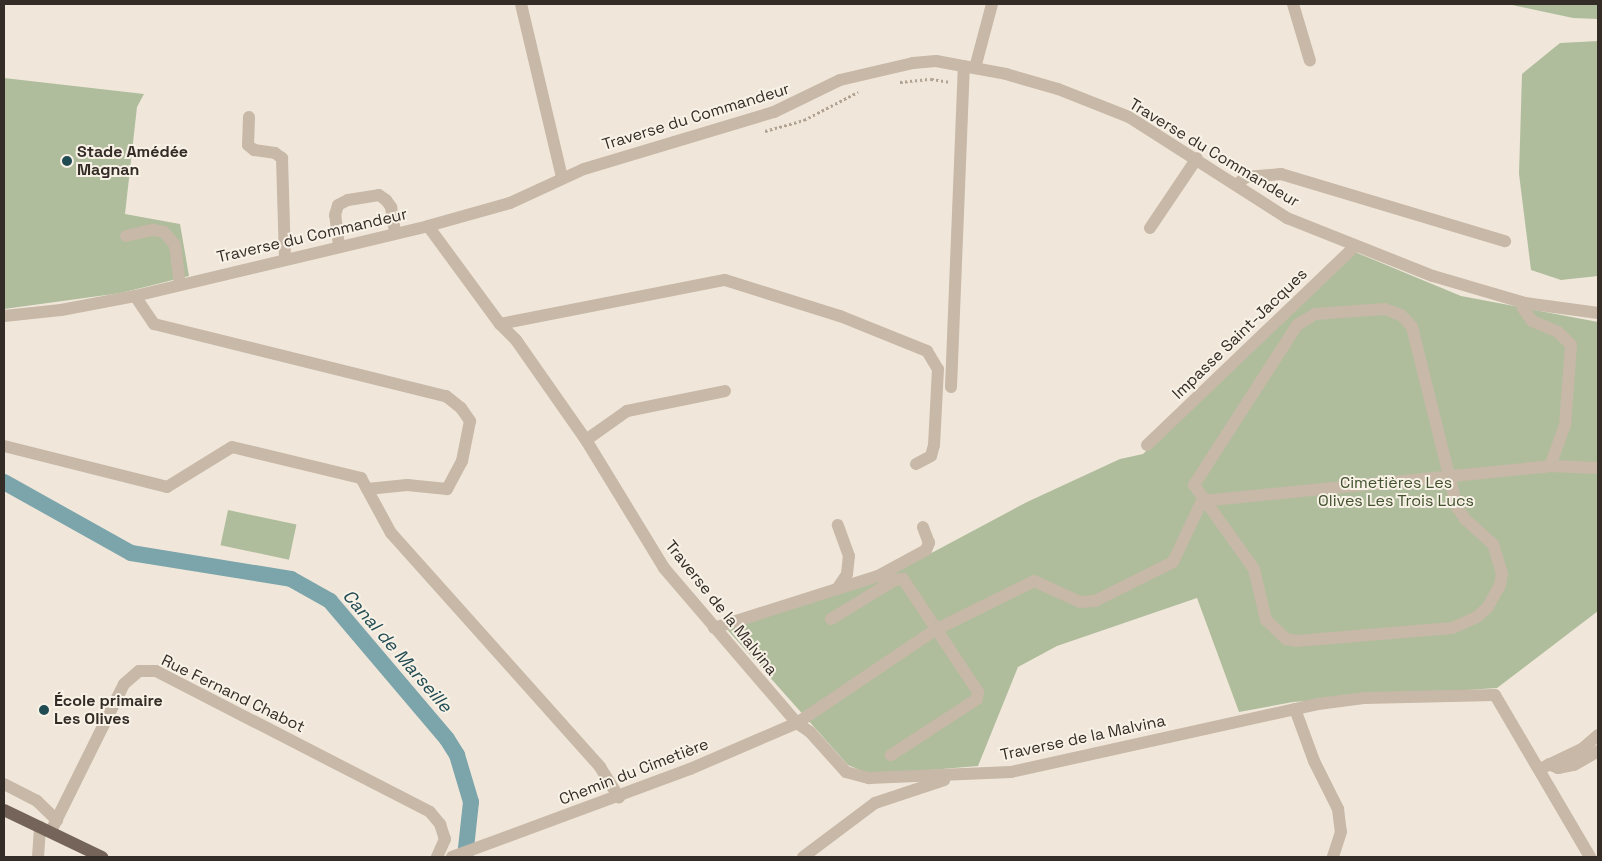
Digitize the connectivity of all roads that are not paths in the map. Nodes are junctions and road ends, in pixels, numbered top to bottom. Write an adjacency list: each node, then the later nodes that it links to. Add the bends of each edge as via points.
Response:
1 (521, 4): 8 (street)
2 (992, 4): 5 (street)
3 (1293, 4): 4 (street)
4 (1310, 61)
5 (970, 67): 7 (street, Traverse du Commandeur, via 1058,89 1129,117); 8 (street, Traverse du Commandeur, via 936,61 913,63 847,78 774,112); 24 (street, via 964,84)
6 (249, 117): 17 (street, via 248,145 254,150 275,153 282,158)
7 (1196, 158): 9 (street, Traverse du Commandeur); 11 (street)
8 (562, 177): 10 (street, Traverse du Commandeur, via 510,203)
9 (1236, 185): 14 (street, via 1246,177 1281,174); 16 (street, Traverse du Commandeur, via 1287,218)
10 (428, 226): 12 (street, Traverse du Commandeur); 23 (street, Traverse de la Malvina)
11 (1150, 228)
12 (396, 233): 15 (street, Traverse du Commandeur); 15 (street, via 391,207 386,200 378,195 348,200 338,205 335,215)
13 (126, 236): 18 (street, via 153,230 164,232 175,244)
14 (1505, 241)
15 (339, 246): 17 (street, Traverse du Commandeur)
16 (1355, 246): 20 (street, Traverse du Commandeur, via 1433,276); 27 (street, Impasse Saint-Jacques)
17 (285, 259): 18 (street, Traverse du Commandeur)
18 (180, 284): 19 (street, Traverse du Commandeur)
19 (135, 296): 22 (street, Traverse du Commandeur, via 61,310); 33 (street, via 154,324 446,396 461,408 470,421 462,461 447,488 407,485)
20 (1524, 303): 21 (street, Traverse du Commandeur); 30 (street, via 1523,308 1532,321 1558,332 1571,345 1565,425)
21 (1598, 313)
22 (4, 316)
23 (500, 324): 26 (street, Traverse de la Malvina, via 516,340); 29 (street, via 726,280 840,316 927,351 938,370 934,445 930,456)
24 (951, 387)
25 (725, 391): 26 (street, via 627,411)
26 (586, 440): 39 (street, Traverse de la Malvina, via 664,568)
27 (1147, 445)
28 (4, 446): 33 (street, via 167,488 232,447 361,478)
29 (916, 464)
30 (1550, 466): 31 (street); 32 (street)
31 (1598, 468)
32 (1449, 475): 34 (street); 34 (street, via 1416,338 1407,320 1385,309 1321,313 1297,325 1199,476 1194,485); 34 (street, via 1461,515 1493,544 1502,573 1488,607 1467,623 1452,628 1297,641 1286,639 1266,620 1254,569)
33 (367, 489): 49 (street, via 391,533 600,766)
34 (1202, 501): 40 (street, Chemin du Cimetière, via 1173,562 1095,601 1080,602 1034,581)
35 (838, 525): 37 (street, via 849,556 847,574)
36 (923, 527): 37 (street, via 929,543 926,550 878,576)
37 (838, 589): 39 (street)
38 (831, 619): 40 (street, via 900,579)
39 (714, 628): 42 (street, Traverse de la Malvina)
40 (935, 630): 42 (street, Chemin du Cimetière); 45 (street, via 978,697)
41 (1295, 710): 46 (street, Traverse de la Malvina, via 1364,698 1495,695); 47 (street, Traverse de la Malvina, via 1011,772); 59 (street, via 1314,761 1338,809 1341,832)
42 (797, 723): 47 (street, Traverse de la Malvina, via 810,732 846,772 868,778); 49 (street, Chemin du Cimetière)
43 (1598, 735): 46 (street, via 1582,750)
44 (1598, 751): 46 (street, via 1574,765)
45 (891, 755)
46 (1545, 767): 60 (street, Traverse de la Malvina)
47 (961, 774): 58 (street, via 875,803)
48 (4, 784): 52 (street, via 38,801)
49 (619, 797): 57 (street, Chemin du Cimetière)
50 (4, 810): 53 (main road)
51 (4, 819): 53 (main road)
52 (57, 820): 53 (street, Rue Fernand Chabot); 56 (street, Rue Fernand Chabot, via 124,684 139,670 156,671 430,812 440,824 445,839)
53 (45, 829): 54 (street); 55 (main road)
54 (38, 857)
55 (102, 857)
56 (437, 857)
57 (453, 857)
58 (803, 857)
59 (1333, 857)
60 (1590, 857)

